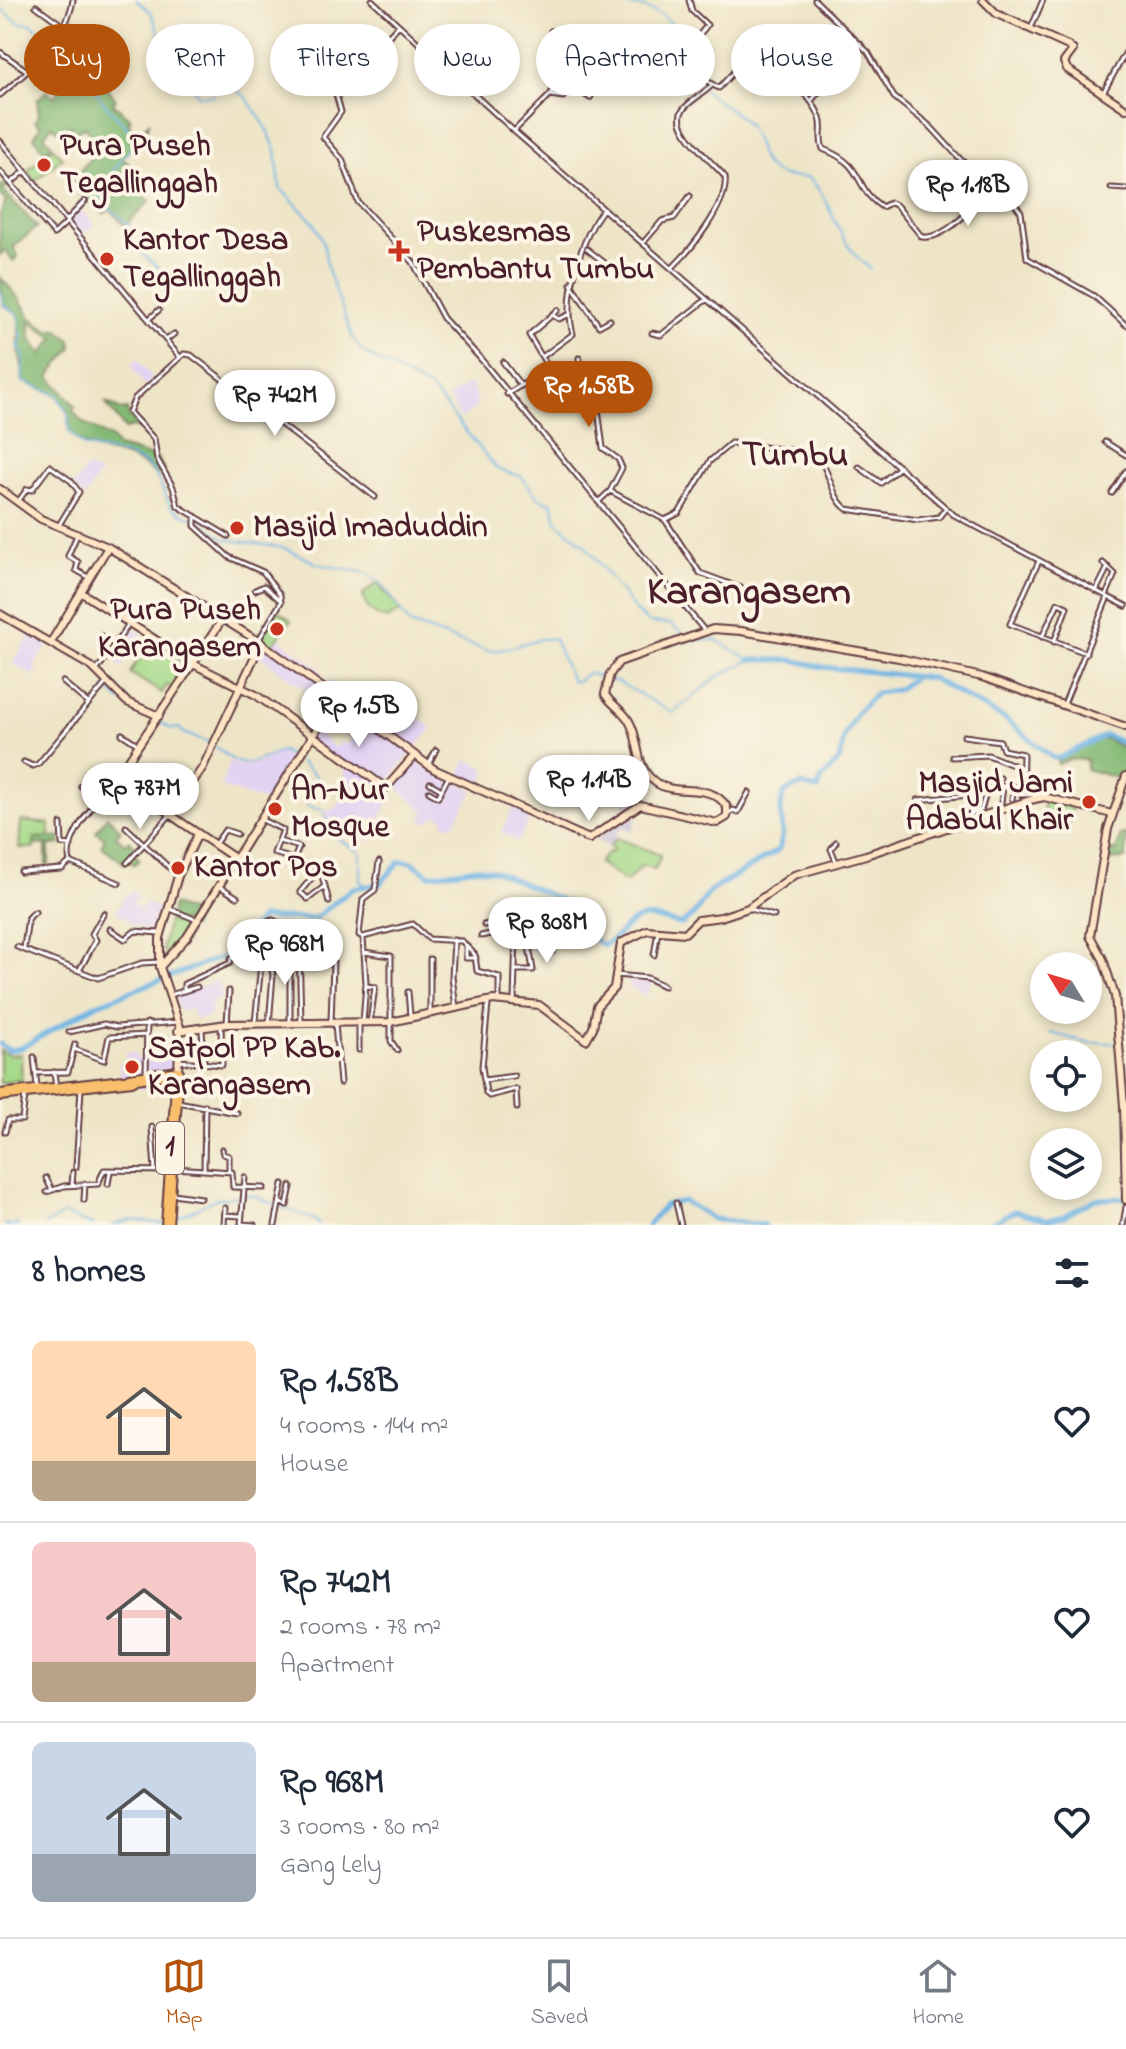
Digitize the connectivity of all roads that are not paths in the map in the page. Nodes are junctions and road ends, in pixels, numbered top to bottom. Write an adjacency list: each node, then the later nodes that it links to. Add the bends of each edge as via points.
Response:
1 (73, 0): 9 (street)
2 (689, 0): 10 (street)
3 (815, 0): 11 (street)
4 (983, 0): 13 (street, via 993,11)
5 (1043, 0): 13 (street)
6 (374, 1): 12 (street)
7 (36, 6): 8 (street)
8 (59, 24)
9 (63, 24)
10 (706, 24)
11 (840, 24)
12 (399, 25): 27 (street); 62 (street, via 386,39 384,53 336,93 341,112 323,137 342,159 358,202 413,262 443,318)
13 (1032, 26): 20 (street, via 1073,50 1065,67)
14 (861, 45): 31 (street, via 894,97 962,161)
15 (0, 52): 17 (street)
16 (1126, 52): 20 (street)
17 (24, 69)
18 (24, 74): 21 (street)
19 (715, 86): 25 (street, via 751,53)
20 (1102, 94): 26 (street)
21 (0, 95)
22 (549, 96): 27 (street)
23 (701, 96): 42 (street, via 682,110 680,120 725,177 725,192 719,208)
24 (815, 96): 25 (street)
25 (811, 101): 31 (street, via 820,119 823,149 856,171 870,198 882,207 896,205 922,237 942,233)
26 (1126, 109)
27 (514, 131): 37 (street)
28 (0, 141): 30 (street)
29 (0, 171): 32 (street)
30 (25, 171): 32 (street); 38 (street)
31 (995, 179): 51 (street, via 1021,212 1027,258 1094,296)
32 (11, 183): 38 (street, via 54,234)
33 (1111, 188): 34 (street)
34 (1126, 189)
35 (690, 196): 39 (street, via 674,218 662,221)
36 (85, 201): 38 (street)
37 (604, 209): 39 (street); 40 (street)
38 (68, 221): 49 (street)
39 (643, 243): 42 (street)
40 (585, 248): 41 (street); 43 (street)
41 (606, 264)
42 (672, 268): 44 (street)
43 (571, 284): 48 (street); 50 (street, via 600,327)
44 (707, 299): 52 (street, via 661,335); 66 (street)
45 (159, 310): 49 (street)
46 (558, 310): 47 (street)
47 (552, 315): 48 (street); 56 (street, via 529,335)
48 (568, 315): 56 (street, via 573,334)
49 (149, 319): 54 (street)
50 (610, 320)
51 (1126, 324)
52 (652, 333)
53 (174, 334): 54 (street)
54 (166, 340): 55 (street)
55 (179, 356): 71 (street, via 191,355); 75 (street, via 135,398 129,412 154,439 178,506)
56 (542, 357): 61 (street, via 544,372)
57 (579, 358): 60 (street)
58 (503, 362): 61 (street)
59 (589, 366): 60 (street)
60 (581, 370): 69 (street, via 584,400 600,412 603,448 621,465)
61 (521, 386): 62 (street)
62 (507, 394): 72 (street)
63 (1105, 442): 64 (street)
64 (1126, 455)
65 (859, 467): 66 (street, via 881,483)
66 (900, 467): 74 (street)
67 (1126, 471): 70 (street)
68 (0, 490): 73 (street)
69 (610, 491): 72 (street); 76 (street)
70 (1112, 493)
71 (375, 497)
72 (598, 502): 95 (street)
73 (17, 503): 77 (street); 77 (street, via 50,466 79,492)
74 (946, 508): 76 (street, via 939,517 922,520 847,509 814,453 737,442 715,455 679,513); 81 (street)
75 (194, 518): 79 (street); 90 (street, via 229,557 263,572)
76 (665, 520): 85 (street, via 700,573)
77 (59, 525): 78 (street)
78 (79, 532): 80 (street); 84 (street, via 67,555 78,562 76,570)
79 (228, 536)
80 (108, 547): 84 (street); 93 (street)
81 (1039, 561): 87 (street); 97 (street, via 1010,623)
82 (1103, 563): 83 (street)
83 (1108, 567): 87 (street); 89 (street, via 1115,574)
84 (90, 578): 88 (street)
85 (741, 588)
86 (255, 590): 90 (street, via 264,586)
87 (1096, 591): 89 (street)
88 (82, 593): 94 (street); 98 (street)
89 (1107, 596): 91 (street); 102 (street)
90 (281, 602): 99 (street)
91 (1126, 606)
92 (0, 614): 98 (street)
93 (222, 620): 99 (street); 103 (street)
94 (129, 624): 101 (street); 103 (street)
95 (705, 631): 110 (street, via 733,630 920,663); 142 (street, via 622,660 610,674 606,698 631,724 646,776 665,788 694,788 719,798)
96 (101, 636): 101 (street)
97 (1042, 637): 100 (street); 100 (street, via 1055,603 1066,606)
98 (51, 642): 104 (street)
99 (260, 642): 107 (street); 108 (street)
100 (1054, 642): 102 (street)
101 (115, 645): 104 (street)
102 (1086, 653): 110 (street)
103 (195, 665): 107 (street); 111 (street)
104 (96, 671): 106 (street)
105 (63, 682): 109 (street)
106 (106, 683): 109 (street); 111 (street)
107 (241, 686): 113 (street); 139 (street, via 197,778)
108 (337, 697): 113 (street); 118 (street)
109 (88, 703): 120 (street, via 38,764)
110 (1064, 704): 112 (street)
111 (157, 719): 116 (street)
112 (1126, 727)
113 (314, 733): 118 (street, via 386,788); 143 (street)
114 (122, 734): 116 (street)
115 (964, 736): 122 (street, via 1002,742 1003,750 1023,754)
116 (140, 746): 124 (street)
117 (436, 750): 121 (street)
118 (409, 755): 121 (street)
119 (952, 757): 122 (street, via 988,755)
120 (24, 762)
121 (428, 765): 123 (street)
122 (1023, 769): 130 (street)
123 (439, 771): 125 (street); 131 (street, via 431,782)
124 (120, 773): 135 (street); 139 (street)
125 (449, 776): 131 (street); 142 (street, via 590,839 640,805 717,823)
126 (1126, 776): 140 (street)
127 (1000, 778): 141 (street, via 981,810)
128 (81, 786): 135 (street)
129 (1014, 787): 130 (street); 136 (street); 138 (street, via 1003,786)
130 (1022, 787): 134 (street, via 1023,796)
131 (441, 790): 132 (street, via 438,797)
132 (429, 792)
133 (749, 792): 142 (street, via 738,812)
134 (1044, 797): 140 (street); 144 (street)
135 (100, 799): 152 (street)
136 (1012, 799)
137 (918, 800): 141 (street, via 969,795 974,797)
138 (1001, 803)
139 (171, 814): 147 (street); 153 (street)
140 (1112, 814): 242 (street, via 1090,936 1114,993)
141 (970, 815): 144 (street)
142 (727, 816)
143 (260, 819): 149 (street, via 282,829); 154 (street)
144 (959, 823): 156 (street)
145 (61, 824): 152 (street, via 62,843)
146 (126, 827): 153 (street)
147 (198, 834): 151 (street); 162 (street)
148 (237, 834): 151 (street, via 225,830)
149 (279, 841): 155 (street, via 274,853); 155 (street, via 299,847)
150 (836, 842): 156 (street, via 831,849)
151 (215, 844): 154 (street)
152 (71, 845): 157 (street)
153 (145, 845): 159 (street); 162 (street)
154 (236, 859): 164 (street)
155 (294, 859): 160 (street)
156 (836, 861): 169 (street, via 791,876)
157 (70, 862): 161 (street, via 62,869); 163 (street)
158 (379, 862): 181 (street, via 376,885 363,899)
159 (127, 863)
160 (320, 868): 165 (street); 165 (street, via 300,892 307,899)
161 (21, 872)
162 (178, 876): 168 (street)
163 (119, 883)
164 (219, 886): 166 (street); 173 (street)
165 (325, 886): 167 (street)
166 (237, 897)
167 (329, 902)
168 (167, 907): 173 (street); 179 (street)
169 (748, 908): 172 (street); 177 (street, via 698,920 685,933)
170 (35, 912): 187 (street, via 28,918)
171 (104, 913): 199 (street)
172 (774, 916)
173 (197, 920): 192 (street)
174 (484, 925): 176 (street, via 503,921)
175 (110, 929): 179 (street, via 125,939 135,931)
176 (513, 929): 180 (street); 183 (street)
177 (659, 930): 190 (street); 201 (street, via 622,942)
178 (564, 933): 184 (street, via 552,952)
179 (161, 934): 188 (street)
180 (481, 936)
181 (363, 937): 182 (street, via 413,924 429,939); 189 (street)
182 (454, 940): 185 (street); 191 (street)
183 (515, 940): 184 (street); 200 (street)
184 (528, 940): 200 (street, via 533,970)
185 (466, 945): 193 (street); 194 (street)
186 (17, 947): 187 (street)
187 (24, 948): 199 (street)
188 (160, 952): 192 (street); 197 (street)
189 (364, 952): 202 (street); 215 (street, via 391,956)
190 (654, 955)
191 (454, 957): 193 (street); 212 (street)
192 (171, 958): 197 (street)
193 (466, 958): 194 (street)
194 (476, 958): 210 (street, via 477,971 499,977)
195 (430, 959): 213 (street)
196 (299, 965): 205 (street, via 299,947 273,920 256,928 231,962 184,984); 221 (street); 222 (street, via 333,963)
197 (160, 966): 199 (street, via 144,962 101,978); 208 (street)
198 (290, 966): 220 (street)
199 (80, 969)
200 (517, 970): 211 (street)
201 (616, 975): 203 (street, via 647,978); 211 (street, via 612,992 597,1006 586,1040 561,1025 551,1011)
202 (366, 986): 217 (street); 217 (street, via 375,986)
203 (664, 986)
204 (197, 987): 205 (street)
205 (184, 991): 208 (street)
206 (229, 991): 218 (street)
207 (408, 992): 214 (street)
208 (168, 993): 224 (street)
209 (489, 1000): 210 (street); 212 (street); 238 (street)
210 (499, 1001): 211 (street)
211 (514, 1002)
212 (456, 1010): 213 (street)
213 (430, 1016): 214 (street)
214 (411, 1019): 215 (street)
215 (390, 1022): 217 (street); 229 (street)
216 (147, 1023): 224 (street); 226 (street, via 100,1024); 227 (street)
217 (364, 1023): 222 (street); 228 (street)
218 (224, 1024): 223 (street); 225 (street); 231 (street, via 222,1065)
219 (269, 1024): 220 (street); 223 (street); 223 (street, via 270,961 261,964)
220 (290, 1024): 221 (street)
221 (301, 1024): 222 (street)
222 (333, 1024): 239 (street)
223 (255, 1025)
224 (178, 1027): 225 (street); 232 (street)
225 (202, 1028): 231 (street)
226 (69, 1032)
227 (147, 1035): 233 (street, via 109,1037 104,1060 74,1047 69,1071); 235 (street)
228 (359, 1050)
229 (397, 1050)
230 (32, 1060): 234 (street)
231 (204, 1062): 232 (street)
232 (177, 1071): 235 (highway, 1); 237 (highway, 1); 246 (highway, 1); 253 (highway, 1)
233 (54, 1072): 234 (street); 241 (street)
234 (36, 1073): 243 (street)
235 (146, 1075): 237 (highway, 1)
236 (514, 1076): 238 (street)
237 (129, 1079): 240 (highway, 1)
238 (484, 1080): 248 (street, via 489,1096 517,1090)
239 (340, 1083)
240 (80, 1085): 241 (highway, 1); 264 (street)
241 (56, 1088): 243 (highway, 1)
242 (1125, 1088): 269 (street)
243 (37, 1090): 244 (highway, 1)
244 (25, 1092): 245 (highway, 1); 251 (street, via 22,1120 8,1120)
245 (0, 1095)
246 (176, 1102): 247 (street); 253 (highway, 1)
247 (205, 1105): 249 (street); 256 (street)
248 (517, 1108)
249 (237, 1113)
250 (152, 1127): 255 (street)
251 (5, 1132)
252 (222, 1149): 258 (street, via 229,1156)
253 (171, 1151): 254 (highway, 1)
254 (170, 1169): 255 (street); 256 (street); 268 (highway, 1); 278 (highway, 1)
255 (155, 1170): 257 (street)
256 (204, 1170): 258 (street)
257 (110, 1172): 261 (street, via 103,1171 98,1184); 262 (street)
258 (230, 1172): 266 (street, via 232,1186)
259 (245, 1177): 266 (street)
260 (46, 1178): 264 (street, via 49,1191)
261 (85, 1184): 264 (street); 271 (street)
262 (108, 1184)
263 (283, 1184): 272 (street)
264 (72, 1185)
265 (291, 1186): 272 (street, via 287,1205)
266 (244, 1187): 267 (street); 277 (street)
267 (264, 1188)
268 (169, 1193): 270 (street); 278 (highway, 1)
269 (1126, 1197)
270 (201, 1198)
271 (84, 1200)
272 (280, 1203): 282 (street)
273 (676, 1203): 283 (street)
274 (1126, 1207): 284 (street)
275 (225, 1208): 276 (street)
276 (225, 1215): 277 (street); 280 (street)
277 (241, 1216): 279 (street)
278 (166, 1220)
279 (241, 1224): 281 (street)
280 (224, 1225)
281 (255, 1225)
282 (275, 1225)
283 (681, 1225)
284 (1123, 1225)

